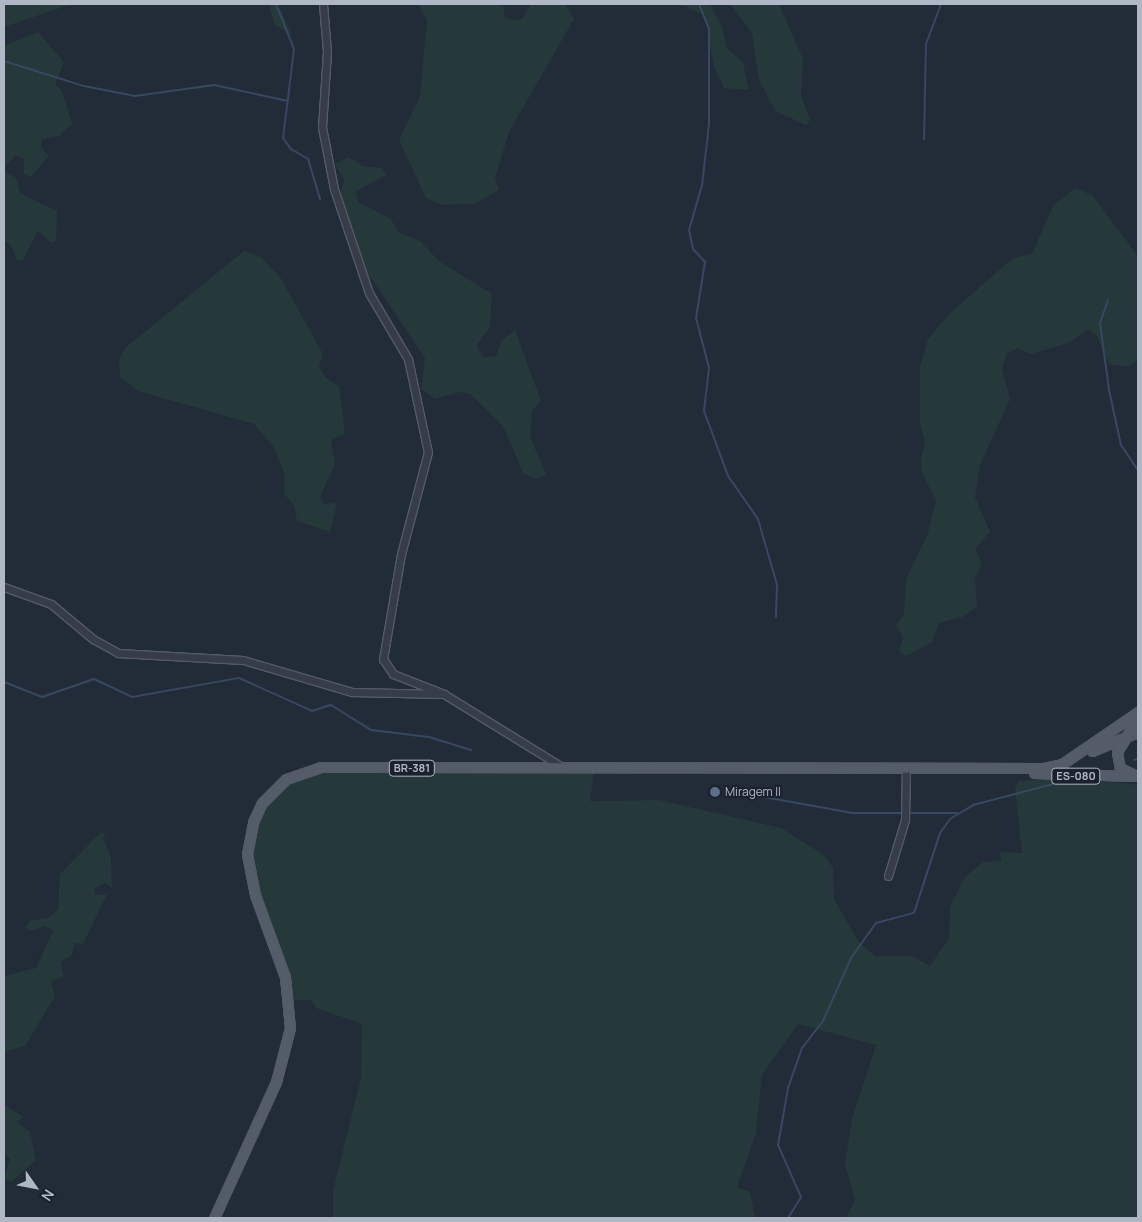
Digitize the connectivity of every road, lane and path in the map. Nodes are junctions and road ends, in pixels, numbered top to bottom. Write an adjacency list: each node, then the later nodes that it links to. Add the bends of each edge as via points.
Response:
1 (323, 4): 3 (street, via 327,52 322,127 334,188 370,293 408,359 428,452 401,554 383,659 393,674)
2 (4, 587): 3 (street, via 51,604 93,639 118,653 251,662 352,692)
3 (444, 694): 9 (street)
4 (1138, 712): 8 (main road)
5 (1138, 717): 7 (main road)
6 (1138, 732): 7 (main road, ES-080)
7 (1124, 735): 8 (main road, ES-080); 12 (main road, via 1117,760 1126,772)
8 (1062, 764): 11 (main road, BR-381)
9 (562, 767): 10 (main road, BR-381); 14 (main road, BR-381, via 321,767 294,776 270,792 253,822 247,854 255,895 285,977 290,1028 276,1082)
10 (906, 769): 11 (main road, BR-381); 13 (street, via 905,820)
11 (1014, 770): 12 (main road, ES-080)
12 (1138, 776)
13 (888, 876)
14 (214, 1218)

